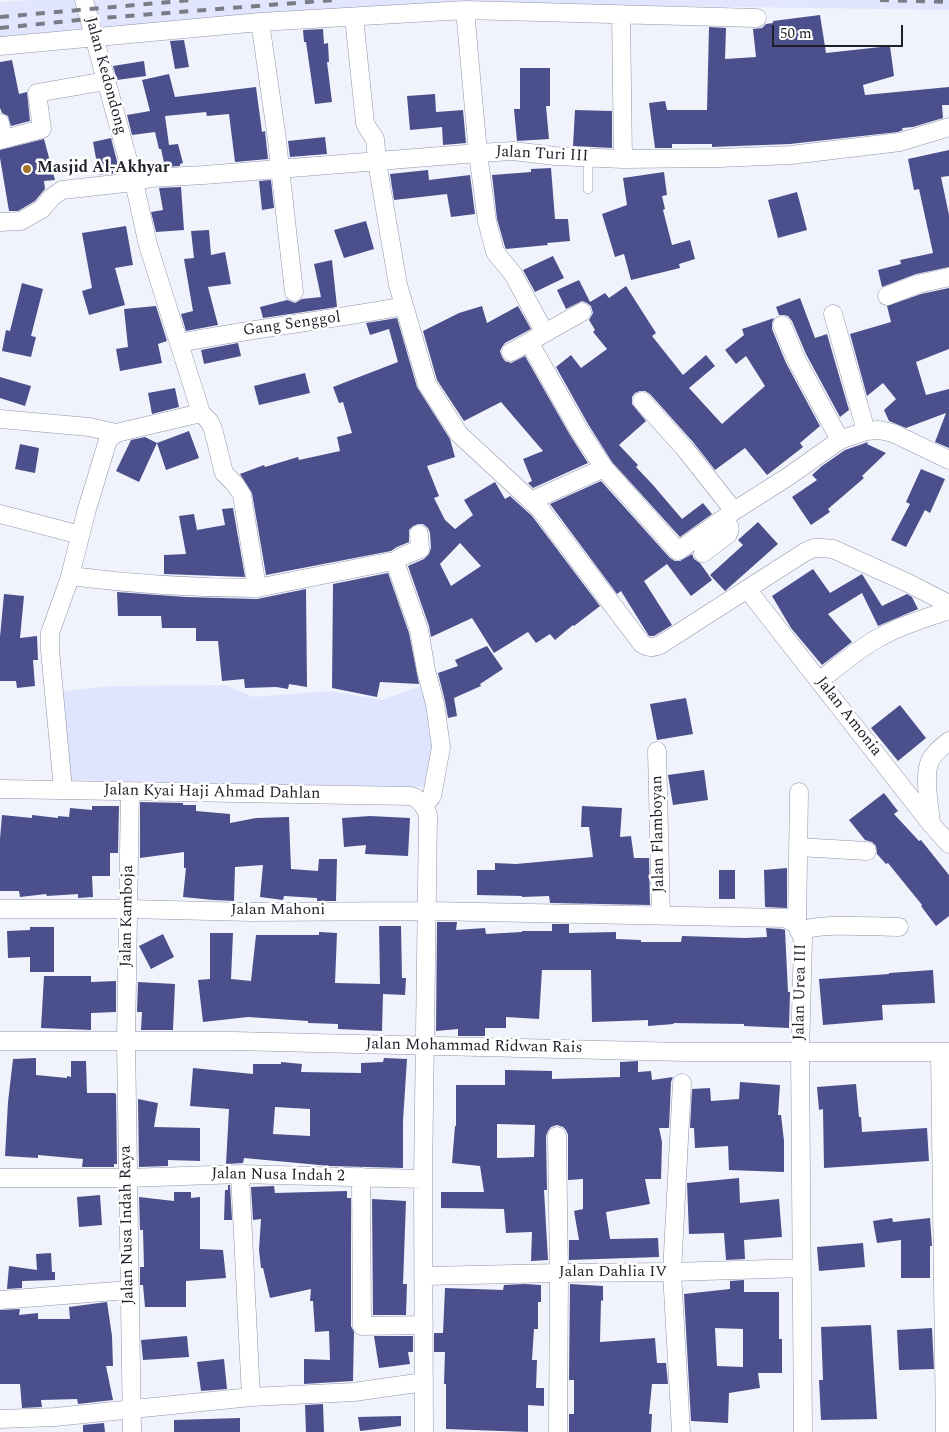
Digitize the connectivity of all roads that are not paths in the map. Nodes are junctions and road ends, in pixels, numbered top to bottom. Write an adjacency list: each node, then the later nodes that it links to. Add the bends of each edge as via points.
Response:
1 (84, 0): 7 (street, Jalan Kedondong)
2 (465, 10): 3 (street); 4 (street); 12 (street)
3 (621, 14): 5 (street); 14 (street)
4 (354, 17): 6 (street); 15 (street, via 365,123 375,138)
5 (757, 18)
6 (260, 22): 7 (street); 16 (street)
7 (94, 38): 8 (street); 9 (street, Jalan Kedondong)
8 (0, 46)
9 (106, 81): 11 (street, via 37,94 42,129); 17 (street, Jalan Kedondong)
10 (949, 126): 14 (street, Jalan Turi III, via 900,142 800,154)
11 (1, 134)
12 (478, 153): 13 (street, Jalan Turi III, via 513,151); 15 (street, Jalan Turi III); 27 (street, via 487,221 495,252 512,274)
13 (588, 157): 14 (street, Jalan Turi III); 18 (lane)
14 (623, 159)
15 (377, 162): 16 (street, Jalan Turi III); 23 (street)
16 (279, 168): 17 (street, Jalan Turi III); 21 (street)
17 (134, 182): 19 (street, Jalan Turi III, via 62,190 21,221); 29 (street, Jalan Kedondong, via 148,246)
18 (588, 189)
19 (0, 222)
20 (949, 277): 22 (street)
21 (294, 292)
22 (887, 296)
23 (404, 306): 29 (street, Gang Senggol); 39 (street, via 427,384 459,434)
24 (582, 312): 27 (street)
25 (833, 314): 34 (street)
26 (782, 325): 36 (street, via 799,366)
27 (545, 333): 28 (street)
28 (529, 342): 30 (street); 38 (street)
29 (179, 343): 32 (street, Jalan Kedondong)
30 (511, 352)
31 (642, 401): 41 (street, via 685,449)
32 (202, 413): 35 (street); 47 (street, Jalan Kedondong, via 213,429 224,473 242,494)
33 (0, 419): 35 (street, via 89,427)
34 (866, 431): 36 (street); 37 (street, via 892,433)
35 (116, 433): 43 (street, via 108,440)
36 (840, 440): 41 (street)
37 (949, 460)
38 (604, 468): 39 (street); 41 (street, via 678,552)
39 (531, 501): 48 (street, via 648,648 660,645)
40 (0, 514): 43 (street)
41 (729, 515): 44 (street, via 728,534)
42 (419, 534): 45 (street, via 420,549)
43 (80, 535): 46 (street)
44 (703, 553)
45 (395, 562): 47 (street); 58 (street, via 419,630 441,747 432,796)
46 (70, 576): 47 (street, via 118,582); 55 (street, via 50,633)
47 (257, 588)
48 (747, 589): 49 (street, via 805,552 822,548 846,555); 51 (street, Jalan Amonia)
49 (949, 604)
50 (949, 610): 51 (street, via 882,636)
51 (819, 681): 59 (street, Jalan Amonia)
52 (949, 741): 59 (street, via 930,760 926,773)
53 (657, 751): 66 (street, Jalan Flamboyan)
54 (0, 789): 55 (street, Jalan Kyai Haji Ahmad Dahlan)
55 (63, 789): 56 (street, Jalan Kyai Haji Ahmad Dahlan)
56 (130, 791): 58 (street, Jalan Kyai Haji Ahmad Dahlan, via 411,796); 64 (street, Jalan Kamboja)
57 (799, 792): 61 (street)
58 (422, 803): 65 (street, via 428,815)
59 (932, 824): 60 (street, Jalan Amonia)
60 (949, 844)
61 (798, 847): 62 (street); 68 (street)
62 (867, 851)
63 (0, 909): 64 (street, Jalan Mahoni)
64 (128, 909): 65 (street, Jalan Mahoni); 70 (street, Jalan Kamboja)
65 (428, 911): 66 (street, Jalan Urea III); 71 (street)
66 (661, 916): 68 (street, Jalan Urea III, via 785,918)
67 (900, 927): 68 (street)
68 (798, 928): 72 (street, Jalan Urea III, via 803,938)
69 (0, 1041): 70 (street, Jalan Mohammad Ridwan Rais)
70 (126, 1041): 71 (street, Jalan Mohammad Ridwan Rais); 78 (street, Jalan Nusa Indah Raya)
71 (426, 1046): 72 (street, Jalan Mohammad Ridwan Rais); 80 (street)
72 (800, 1052): 73 (street, Jalan Mohammad Ridwan Rais); 81 (street, Jalan Urea III)
73 (944, 1052): 97 (street)
74 (682, 1083): 83 (street)
75 (557, 1136): 82 (street)
76 (240, 1174): 78 (street, Jalan Nusa Indah 2); 79 (street, Jalan Nusa Indah 2); 89 (street)
77 (0, 1178): 78 (street, Jalan Nusa Indah 2)
78 (128, 1178): 85 (street, Jalan Nusa Indah Raya)
79 (361, 1178): 80 (street, Jalan Nusa Indah 2); 87 (street, via 362,1326)
80 (423, 1179): 84 (street)
81 (801, 1268): 83 (street, Jalan Dahlia IV); 96 (street, Jalan Urea III)
82 (558, 1272): 83 (street, Jalan Dahlia IV); 84 (street, Jalan Dahlia IV); 94 (street)
83 (672, 1272): 95 (street)
84 (425, 1276): 87 (street)
85 (129, 1290): 86 (street); 90 (street, Jalan Nusa Indah Raya)
86 (0, 1300)
87 (424, 1325): 88 (street)
88 (424, 1382): 89 (street, via 354,1392); 93 (street)
89 (251, 1397): 90 (street)
90 (130, 1409): 91 (street, via 54,1418); 92 (street, Jalan Nusa Indah Raya)
91 (0, 1419)
92 (132, 1432)
93 (424, 1432)
94 (558, 1432)
95 (681, 1432)
96 (802, 1432)
97 (944, 1432)

